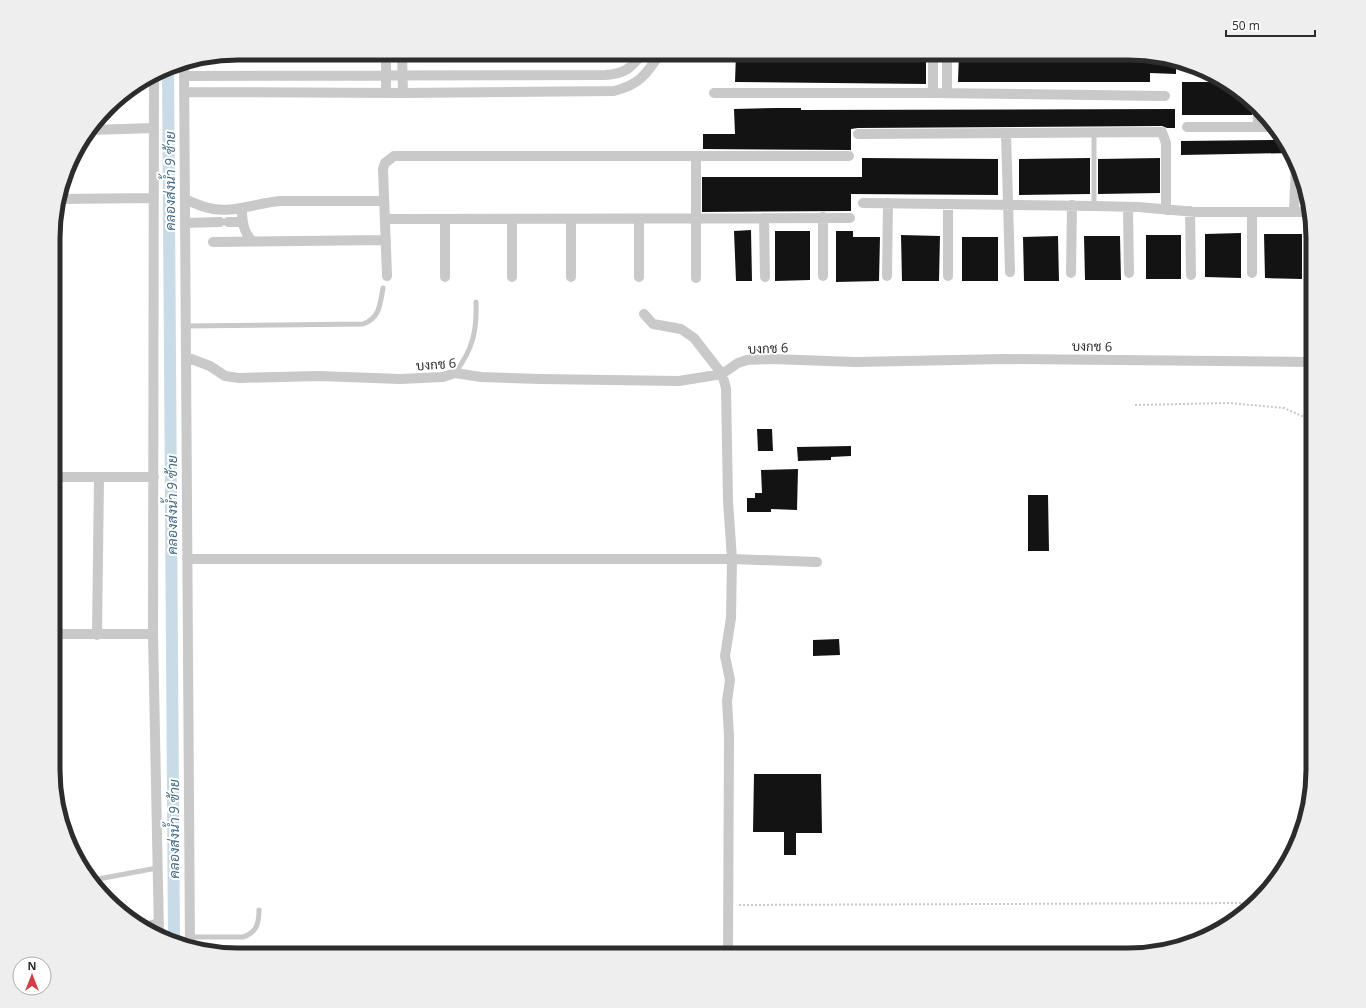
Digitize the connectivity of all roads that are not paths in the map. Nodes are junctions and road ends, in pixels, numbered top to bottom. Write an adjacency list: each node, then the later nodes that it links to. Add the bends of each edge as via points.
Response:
1 (386, 60): 9 (street)
2 (402, 60): 10 (street)
3 (637, 60): 10 (street, via 620,74)
4 (655, 60): 16 (street, via 640,81 627,88 614,90)
5 (933, 60): 17 (street)
6 (947, 60): 19 (street)
7 (184, 68): 8 (street)
8 (185, 76): 11 (street); 13 (street)
9 (386, 76): 10 (street); 11 (street); 15 (street)
10 (402, 76): 16 (street)
11 (237, 77): 14 (street)
12 (154, 81): 25 (street)
13 (185, 92): 14 (street); 35 (street)
14 (237, 92): 15 (street)
15 (386, 93): 16 (street)
16 (403, 93)
17 (934, 93): 18 (street); 19 (street)
18 (714, 94)
19 (947, 94): 20 (street)
20 (1165, 96)
21 (1258, 116): 23 (street)
22 (1187, 127): 23 (street)
23 (1258, 127): 24 (street)
24 (1267, 127)
25 (154, 128): 26 (street); 33 (street)
26 (96, 130)
27 (1094, 132): 28 (street); 42 (lane); 45 (street, via 1162,132 1166,143)
28 (1006, 133): 29 (street); 40 (street)
29 (858, 134)
30 (696, 156): 31 (street); 36 (street, via 394,156 385,163 383,169); 51 (street)
31 (849, 156)
32 (1295, 177): 48 (street)
33 (154, 198): 34 (street); 89 (street)
34 (64, 199)
35 (185, 199): 44 (street, via 206,208); 60 (street)
36 (383, 201): 44 (street, via 280,201); 54 (street)
37 (862, 203): 38 (street)
38 (888, 203): 39 (street); 73 (street)
39 (948, 204): 40 (street); 74 (street)
40 (1008, 204): 41 (street); 64 (street)
41 (1072, 205): 42 (street); 65 (street)
42 (1094, 206): 43 (street)
43 (1128, 207): 45 (street); 66 (street)
44 (242, 208): 59 (street)
45 (1166, 210): 46 (street)
46 (1190, 212): 47 (street); 68 (street)
47 (1252, 212): 48 (street); 67 (street)
48 (1294, 212): 49 (street)
49 (1304, 212)
50 (823, 217): 52 (street); 53 (street); 72 (street)
51 (696, 218): 52 (street); 58 (street); 78 (street)
52 (764, 218): 76 (street)
53 (850, 218)
54 (385, 219): 55 (street); 61 (street)
55 (445, 219): 56 (street); 77 (street)
56 (512, 219): 57 (street); 70 (street)
57 (571, 219): 58 (street); 75 (street)
58 (639, 219): 71 (street)
59 (242, 222): 60 (street); 62 (street, via 247,236)
60 (185, 223): 82 (street)
61 (386, 240): 62 (street); 69 (street)
62 (252, 241): 63 (street)
63 (213, 242)
64 (1010, 272)
65 (1070, 273)
66 (1129, 273)
67 (1252, 273)
68 (1191, 275)
69 (387, 276)
70 (512, 276)
71 (639, 276)
72 (823, 276)
73 (887, 276)
74 (948, 276)
75 (572, 277)
76 (765, 277)
77 (445, 278)
78 (696, 278)
79 (383, 288): 82 (lane, via 377,315 371,321 362,324)
80 (476, 302): 85 (lane, via 473,339 468,354)
81 (644, 314): 86 (street, via 653,324 687,332)
82 (186, 326): 83 (street)
83 (186, 357): 85 (street, บงกช 6, via 210,366 225,376 239,378 319,376 400,379 443,377); 90 (street)
84 (1306, 362): 86 (street, บงกช 6, via 1004,359 855,362 773,359 742,362)
85 (455, 372): 86 (street, บงกช 6, via 481,377 679,381)
86 (722, 374): 91 (street, via 727,405 728,501)
87 (60, 477): 88 (street)
88 (99, 477): 89 (street); 95 (street)
89 (154, 477): 94 (street)
90 (187, 559): 91 (street); 102 (street)
91 (732, 560): 92 (street); 104 (street, via 731,618 725,656 730,680 727,701)
92 (816, 562)
93 (60, 634): 95 (street)
94 (153, 634): 95 (street); 96 (street)
95 (97, 635)
96 (157, 868): 97 (lane); 99 (street)
97 (97, 879)
98 (259, 910): 103 (lane, via 259,921 250,935)
99 (158, 921): 100 (lane); 101 (street)
100 (148, 923)
101 (158, 929)
102 (190, 942)
103 (191, 942)
104 (728, 948)

